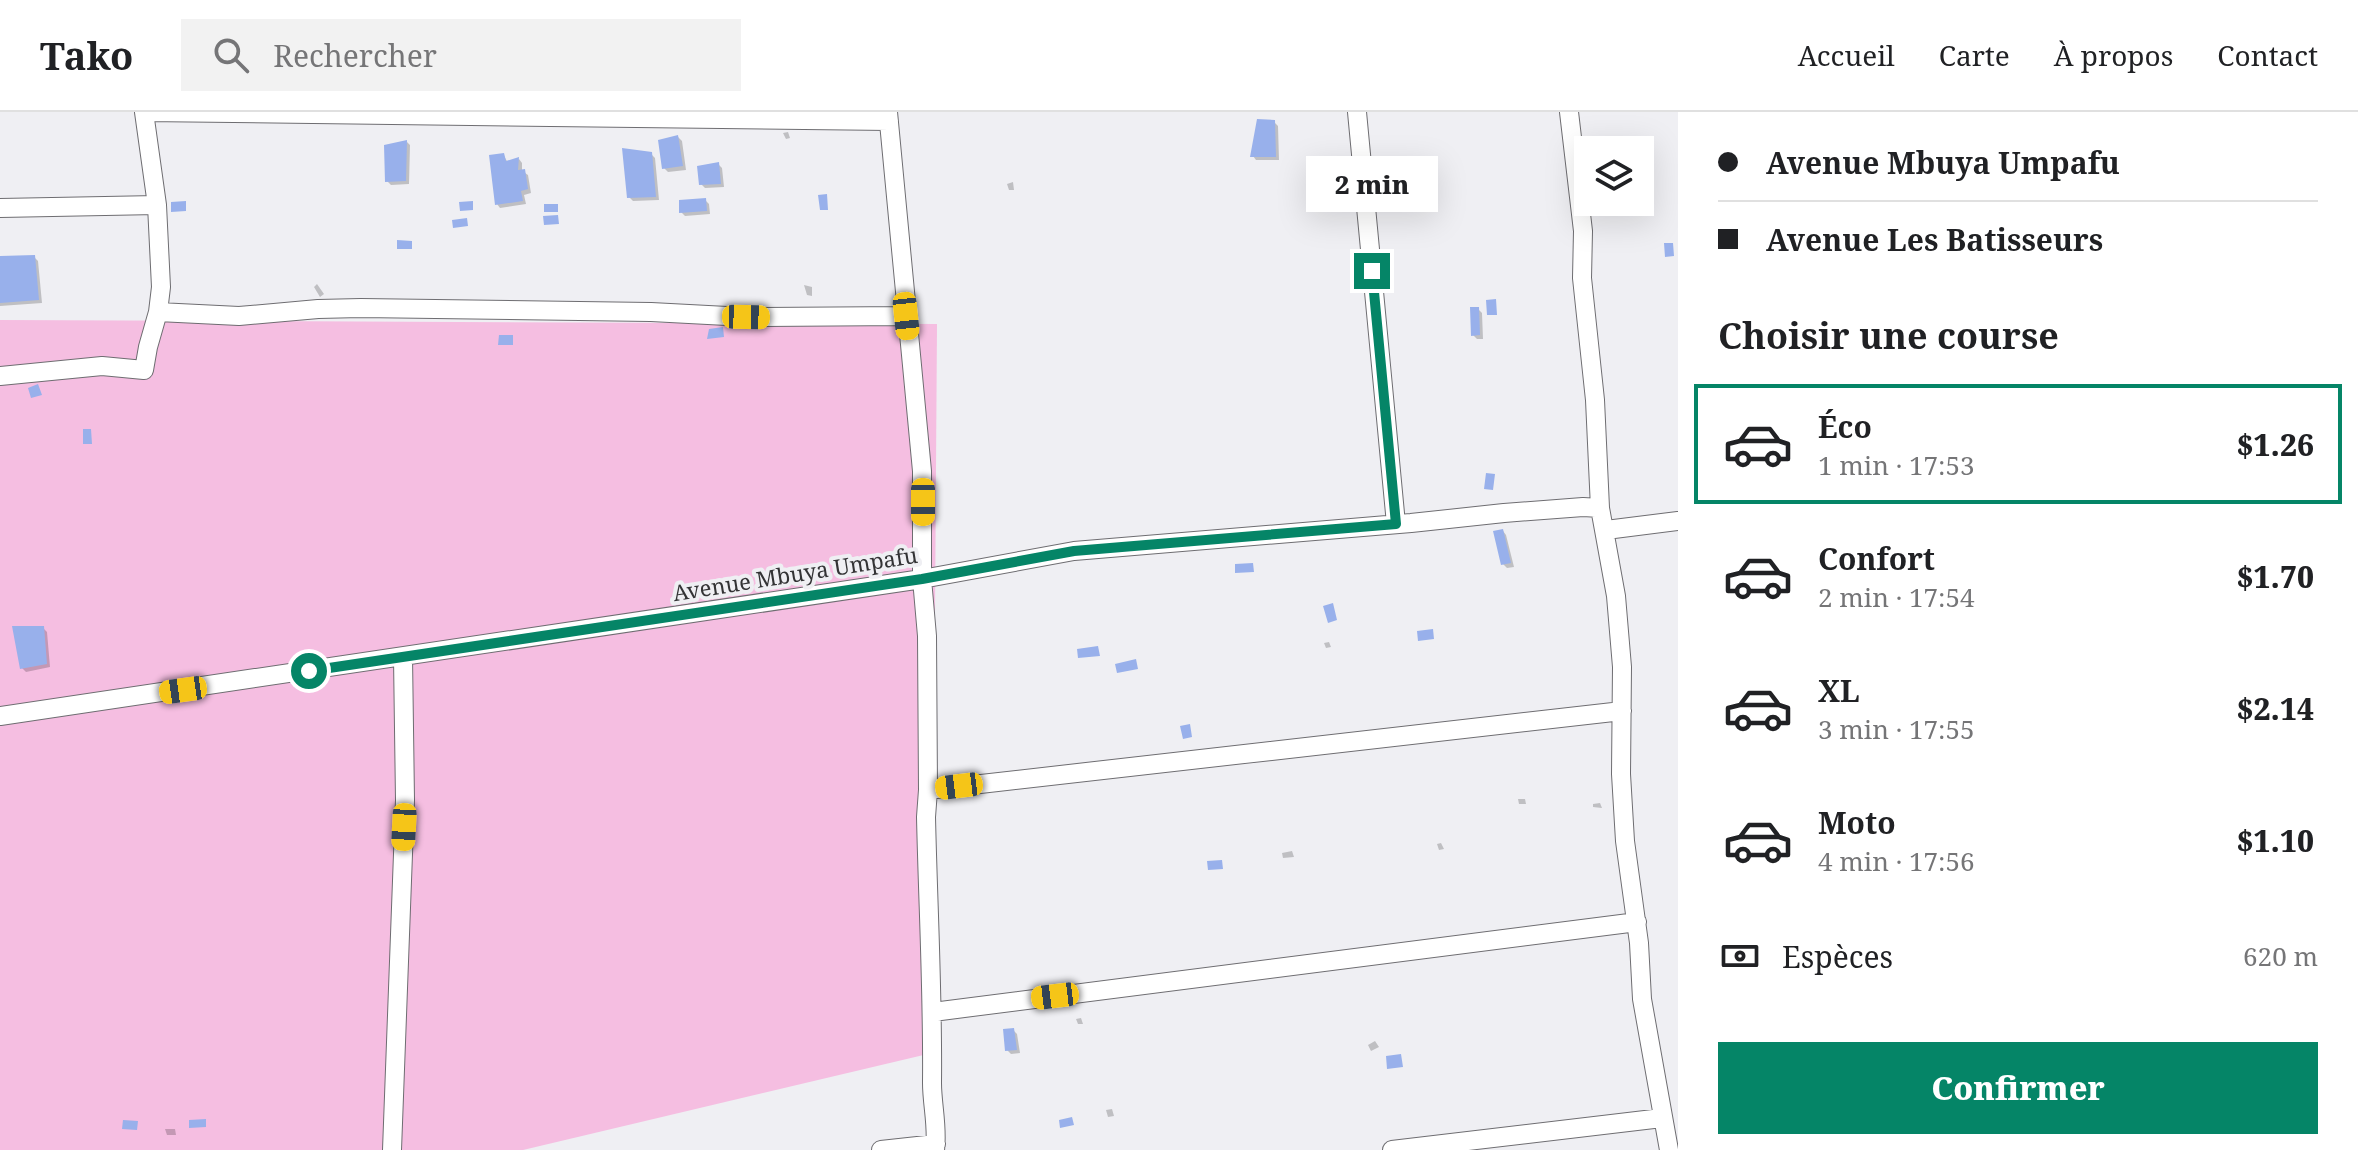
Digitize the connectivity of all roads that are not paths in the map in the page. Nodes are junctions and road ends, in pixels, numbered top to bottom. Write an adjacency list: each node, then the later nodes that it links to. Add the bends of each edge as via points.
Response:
1 (144, 112): 4 (street); 5 (street)
2 (1357, 112): 12 (street)
3 (1569, 112): 10 (street, via 1583,231)
4 (888, 117): 8 (street)
5 (157, 205): 6 (street); 7 (street)
6 (0, 208)
7 (158, 312): 8 (street, via 239,316 361,308); 9 (street, via 144,370 102,366)
8 (906, 316): 14 (street, via 922,471)
9 (0, 376)
10 (1600, 508): 12 (street, Avenue Mbuya Umpafu); 13 (street)
11 (1678, 521): 13 (street)
12 (1396, 524): 14 (street, Avenue Mbuya Umpafu, via 1074,551)
13 (1606, 530): 16 (street, via 1616,596)
14 (922, 579): 15 (street, Avenue Mbuya Umpafu); 18 (street)
15 (403, 657): 17 (street, Avenue Mbuya Umpafu); 23 (street, via 405,800)
16 (1622, 711): 18 (street); 19 (street, via 1625,841)
17 (0, 716)
18 (928, 790): 20 (street)
19 (1637, 922): 20 (street); 21 (street, via 1642,999)
20 (933, 1012): 22 (street)
21 (1662, 1118): 25 (street); 26 (street)
22 (936, 1147): 24 (street)
23 (392, 1150)
24 (881, 1150)
25 (1392, 1150)
26 (1669, 1150)

